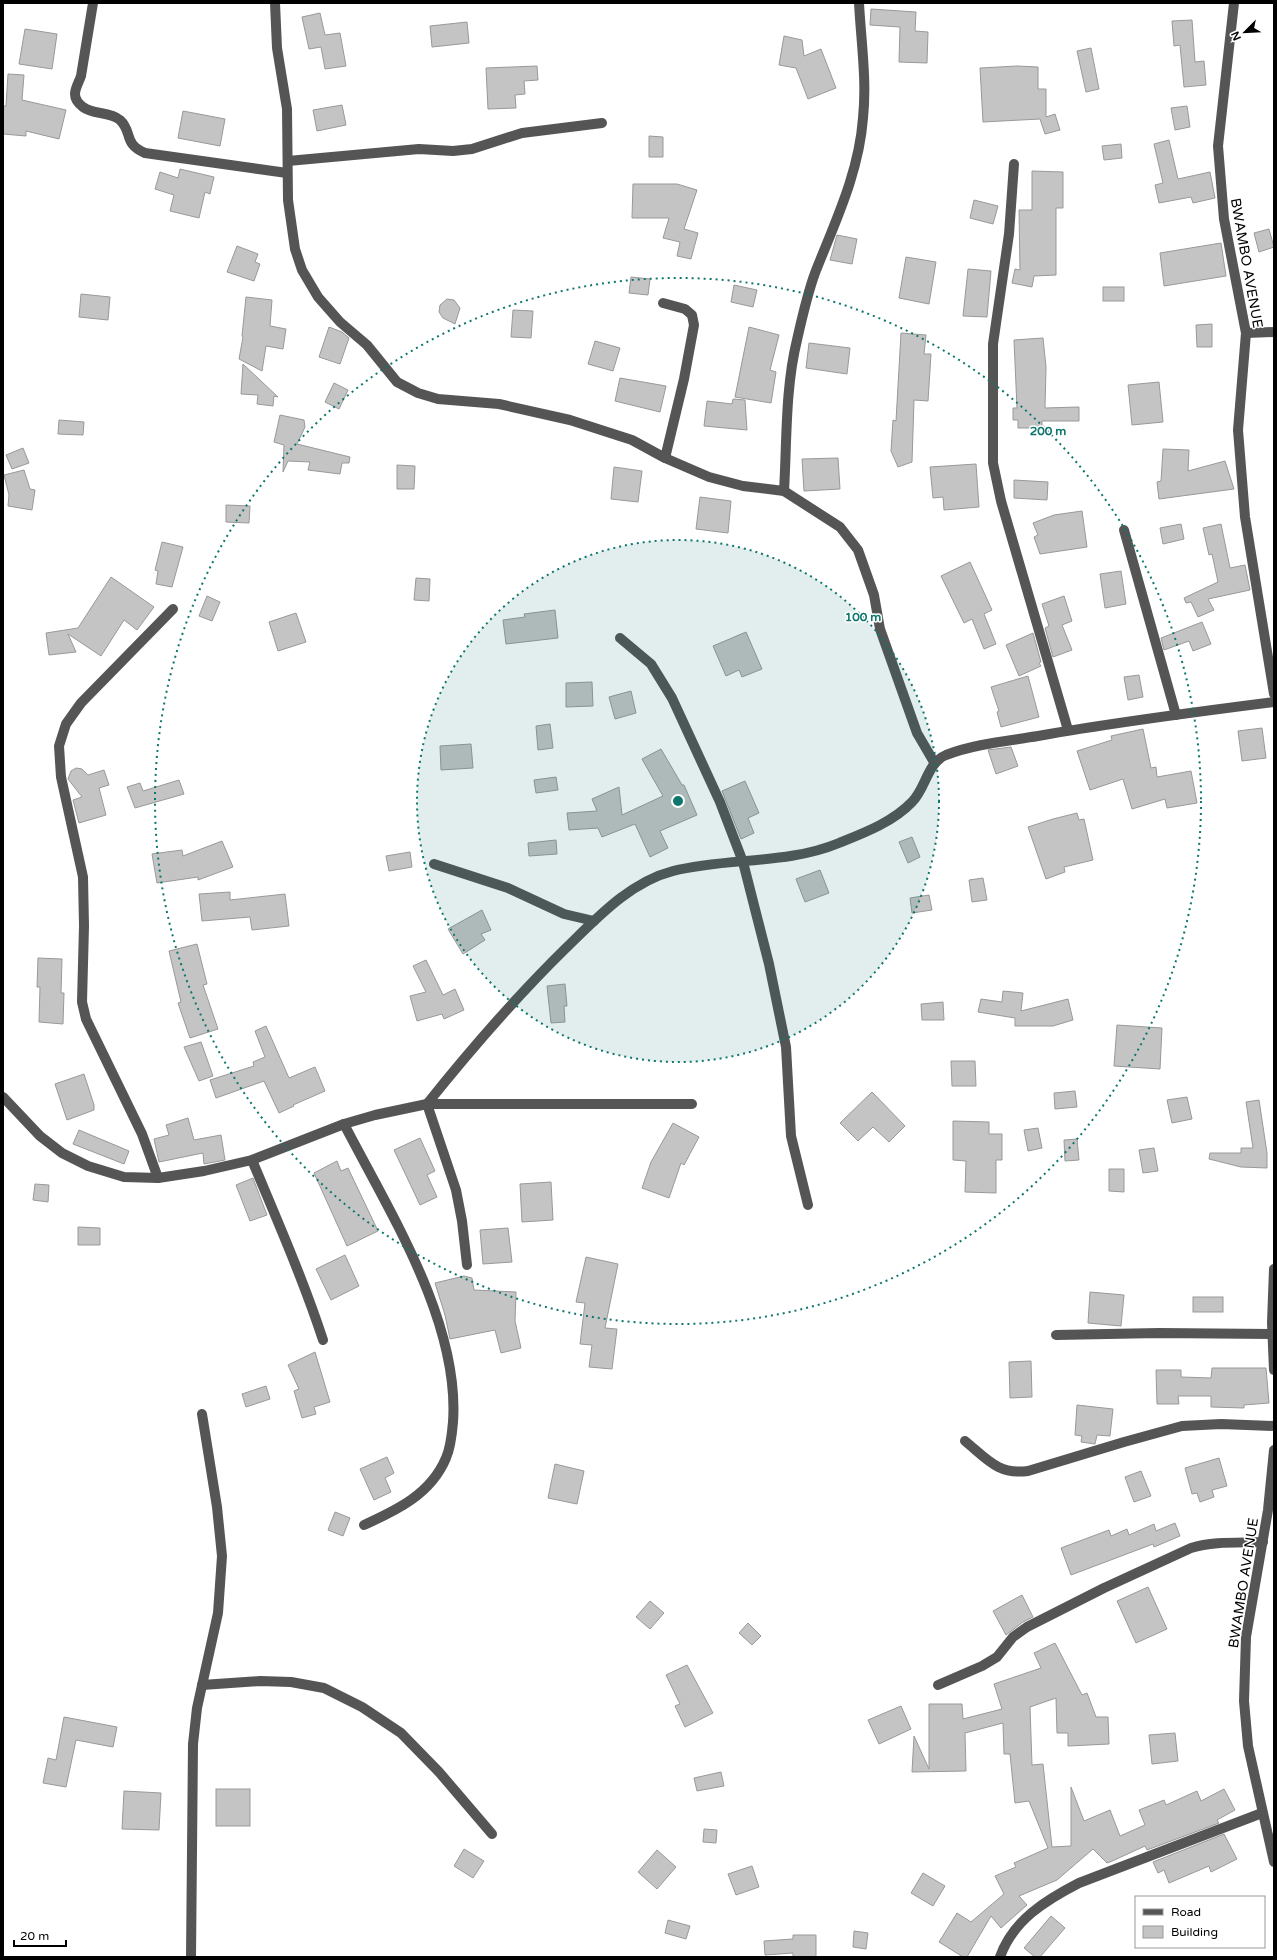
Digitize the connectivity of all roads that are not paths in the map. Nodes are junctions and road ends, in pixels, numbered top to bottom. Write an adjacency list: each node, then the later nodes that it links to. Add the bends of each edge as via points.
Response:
1 (92, 3): 8 (street, via 75,94 84,108 120,120 135,149 145,153)
2 (275, 3): 6 (street, via 277,48 287,109)
3 (859, 3): 13 (street, via 864,118 845,199 815,274 796,342 789,400)
4 (1234, 3): 11 (street, BWAMBO AVENUE, via 1218,146 1224,219)
5 (602, 122): 6 (street, via 522,133 453,151 419,149)
6 (288, 161): 8 (street)
7 (1014, 164): 20 (street, via 1009,234 993,344 994,463 1001,501)
8 (288, 173): 12 (street, via 288,200 295,249 302,270 318,298 340,322 367,345 397,382 418,393 438,399 499,404 570,420 632,440)
9 (663, 303): 12 (street, via 685,308 692,315 694,325 684,379)
10 (1274, 332): 11 (street)
11 (1246, 333): 17 (street, BWAMBO AVENUE, via 1238,430 1244,510)
12 (664, 458): 13 (street, via 716,479 743,486)
13 (784, 491): 21 (street, via 840,527 858,550 872,588 880,629 916,733)
14 (1124, 530): 19 (street)
15 (173, 609): 30 (street, via 81,703 66,724 59,746 61,777 82,877 82,1002 86,1019 139,1128)
16 (620, 638): 22 (street, via 651,664 672,698 720,802)
17 (1274, 694)
18 (1274, 702): 19 (street)
19 (1176, 715): 20 (street)
20 (1068, 730): 21 (street, via 963,750)
21 (934, 762): 22 (street, via 926,782 914,800 896,817 836,844 778,859)
22 (743, 862): 24 (street, via 705,864 671,871 646,880); 31 (street, via 769,964 786,1048 791,1136)
23 (434, 864): 24 (street, via 508,888 564,914)
24 (594, 921): 26 (street, via 537,977 482,1037)
25 (3, 1097): 30 (street, via 40,1136 62,1153 88,1166 124,1177)
26 (427, 1104): 27 (street); 28 (street, via 375,1114); 32 (street, via 456,1190)
27 (692, 1104)
28 (344, 1124): 29 (street); 43 (street, via 401,1233 431,1300 445,1342 452,1377 454,1408 452,1438 446,1458 432,1481 412,1501)
29 (252, 1160): 30 (street); 37 (street, via 299,1271)
30 (158, 1178)
31 (808, 1205)
32 (467, 1265)
33 (1274, 1269): 34 (street)
34 (1274, 1293): 35 (street)
35 (1272, 1334): 36 (street); 38 (street)
36 (1056, 1335)
37 (324, 1340)
38 (1274, 1370)
39 (202, 1414): 45 (street, via 222,1556 218,1613)
40 (1274, 1426): 41 (street, via 1182,1426 1015,1473 996,1466)
41 (965, 1441)
42 (1274, 1450): 44 (street, BWAMBO AVENUE)
43 (364, 1525)
44 (1263, 1542): 46 (street, via 1204,1544 1191,1548 1026,1627 1013,1637 996,1657 982,1666); 47 (street, BWAMBO AVENUE, via 1246,1636 1244,1701 1248,1746)
45 (202, 1685): 48 (street, via 260,1681 291,1682 324,1688 362,1707 401,1733 439,1772); 50 (street, via 193,1744)
46 (938, 1685)
47 (1262, 1813): 49 (street, BWAMBO AVENUE); 51 (street, via 1086,1880 1057,1894 1040,1905 1019,1925 1005,1944)
48 (492, 1834)
49 (1274, 1862)
50 (192, 1957)
51 (1000, 1957)

